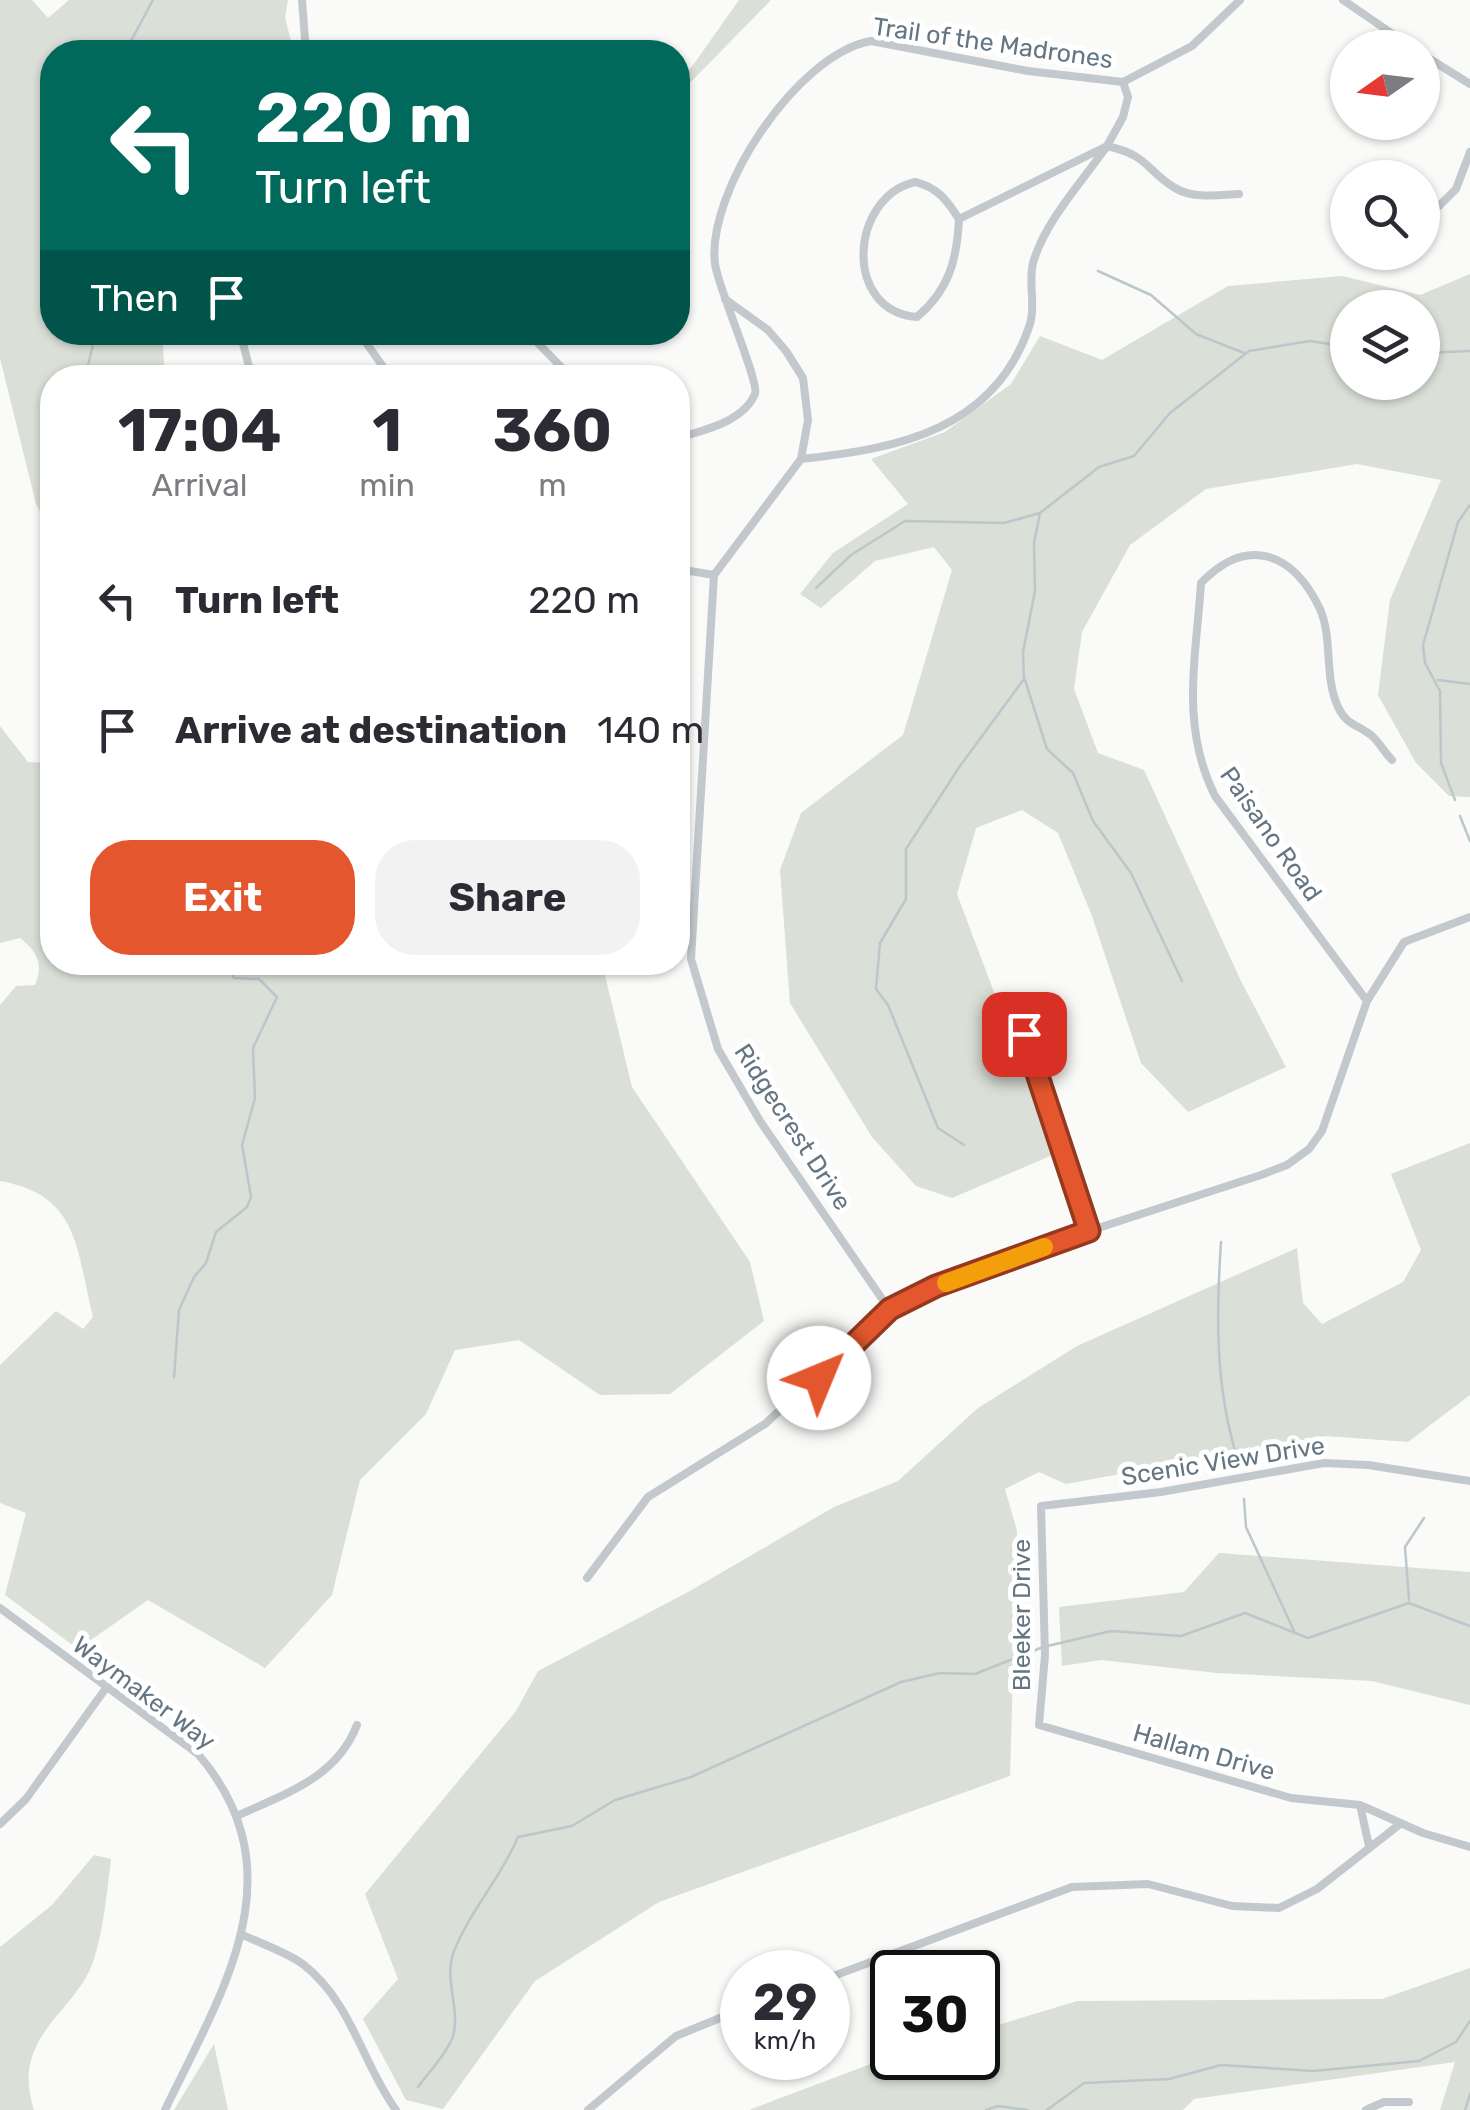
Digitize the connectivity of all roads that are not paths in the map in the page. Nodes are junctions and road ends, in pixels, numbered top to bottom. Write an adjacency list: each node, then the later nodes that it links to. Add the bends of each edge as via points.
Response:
1 (302, 0): 5 (street)
2 (1240, 0): 7 (street, Trail of the Madrones, via 1192,46)
3 (1342, 0): 4 (street)
4 (1386, 30)
5 (305, 40)
6 (1440, 65): 8 (street)
7 (1124, 82): 9 (street, via 1123,117); 14 (street, Trail of the Madrones, via 871,41 849,45 800,82 752,148 717,226 715,263)
8 (1470, 84)
9 (1107, 146): 11 (street, via 1146,159 1176,189); 13 (street); 18 (street, via 1047,232 1032,266 1032,319 998,388 931,432)
10 (1470, 152): 12 (street, via 1456,189)
11 (1239, 194)
12 (1440, 205)
13 (959, 219): 13 (street, via 930,186 915,182 888,192 873,215 864,264 870,288 895,316 918,318 936,302 951,276)
14 (725, 299): 17 (street, Trail of the Madrones, via 756,392 736,415); 18 (street, via 768,330 802,378 808,420)
15 (539, 345): 16 (street)
16 (559, 365)
17 (690, 433)
18 (802, 460): 20 (street)
19 (690, 571): 20 (street)
20 (714, 575): 26 (street, Ridgecrest Drive, via 692,959 718,1049)
21 (1392, 760): 23 (street, Paisano Road, via 1339,710 1322,612 1288,566 1275,556 1252,554 1216,567 1201,584 1191,726 1199,763 1216,796)
22 (1470, 917): 23 (street, via 1404,942)
23 (1367, 1001): 25 (street, via 1332,1107 1310,1149 1261,1175)
24 (1014, 1002): 25 (street)
25 (1089, 1231): 26 (street)
26 (890, 1309): 29 (street, via 765,1424 648,1497)
27 (1470, 1482): 28 (street, Scenic View Drive, via 1324,1463)
28 (1041, 1506): 32 (street, Bleeker Drive)
29 (587, 1578)
30 (0, 1608): 31 (street, Waymaker Way)
31 (106, 1688): 35 (street, Waymaker Way, via 198,1754); 36 (street)
32 (1038, 1724): 34 (street, Hallam Drive, via 1291,1798)
33 (357, 1725): 35 (street, via 347,1750 326,1770)
34 (1360, 1805): 37 (street, Hallam Drive); 38 (street)
35 (239, 1815): 40 (street, Waymaker Way, via 249,1882)
36 (0, 1824)
37 (1400, 1824): 38 (street); 39 (street, Hallam Drive)
38 (1368, 1846): 41 (street, via 1280,1908 1232,1906 1148,1884 1072,1887)
39 (1470, 1847)
40 (241, 1934): 44 (street, Waymaker Way, via 220,1996); 45 (street, via 301,1962 322,1981 348,2016)
41 (850, 1970)
42 (720, 2017): 46 (street, via 660,2046)
43 (1409, 2102): 47 (street)
44 (164, 2110)
45 (396, 2110)
46 (588, 2110)
47 (1366, 2110)

